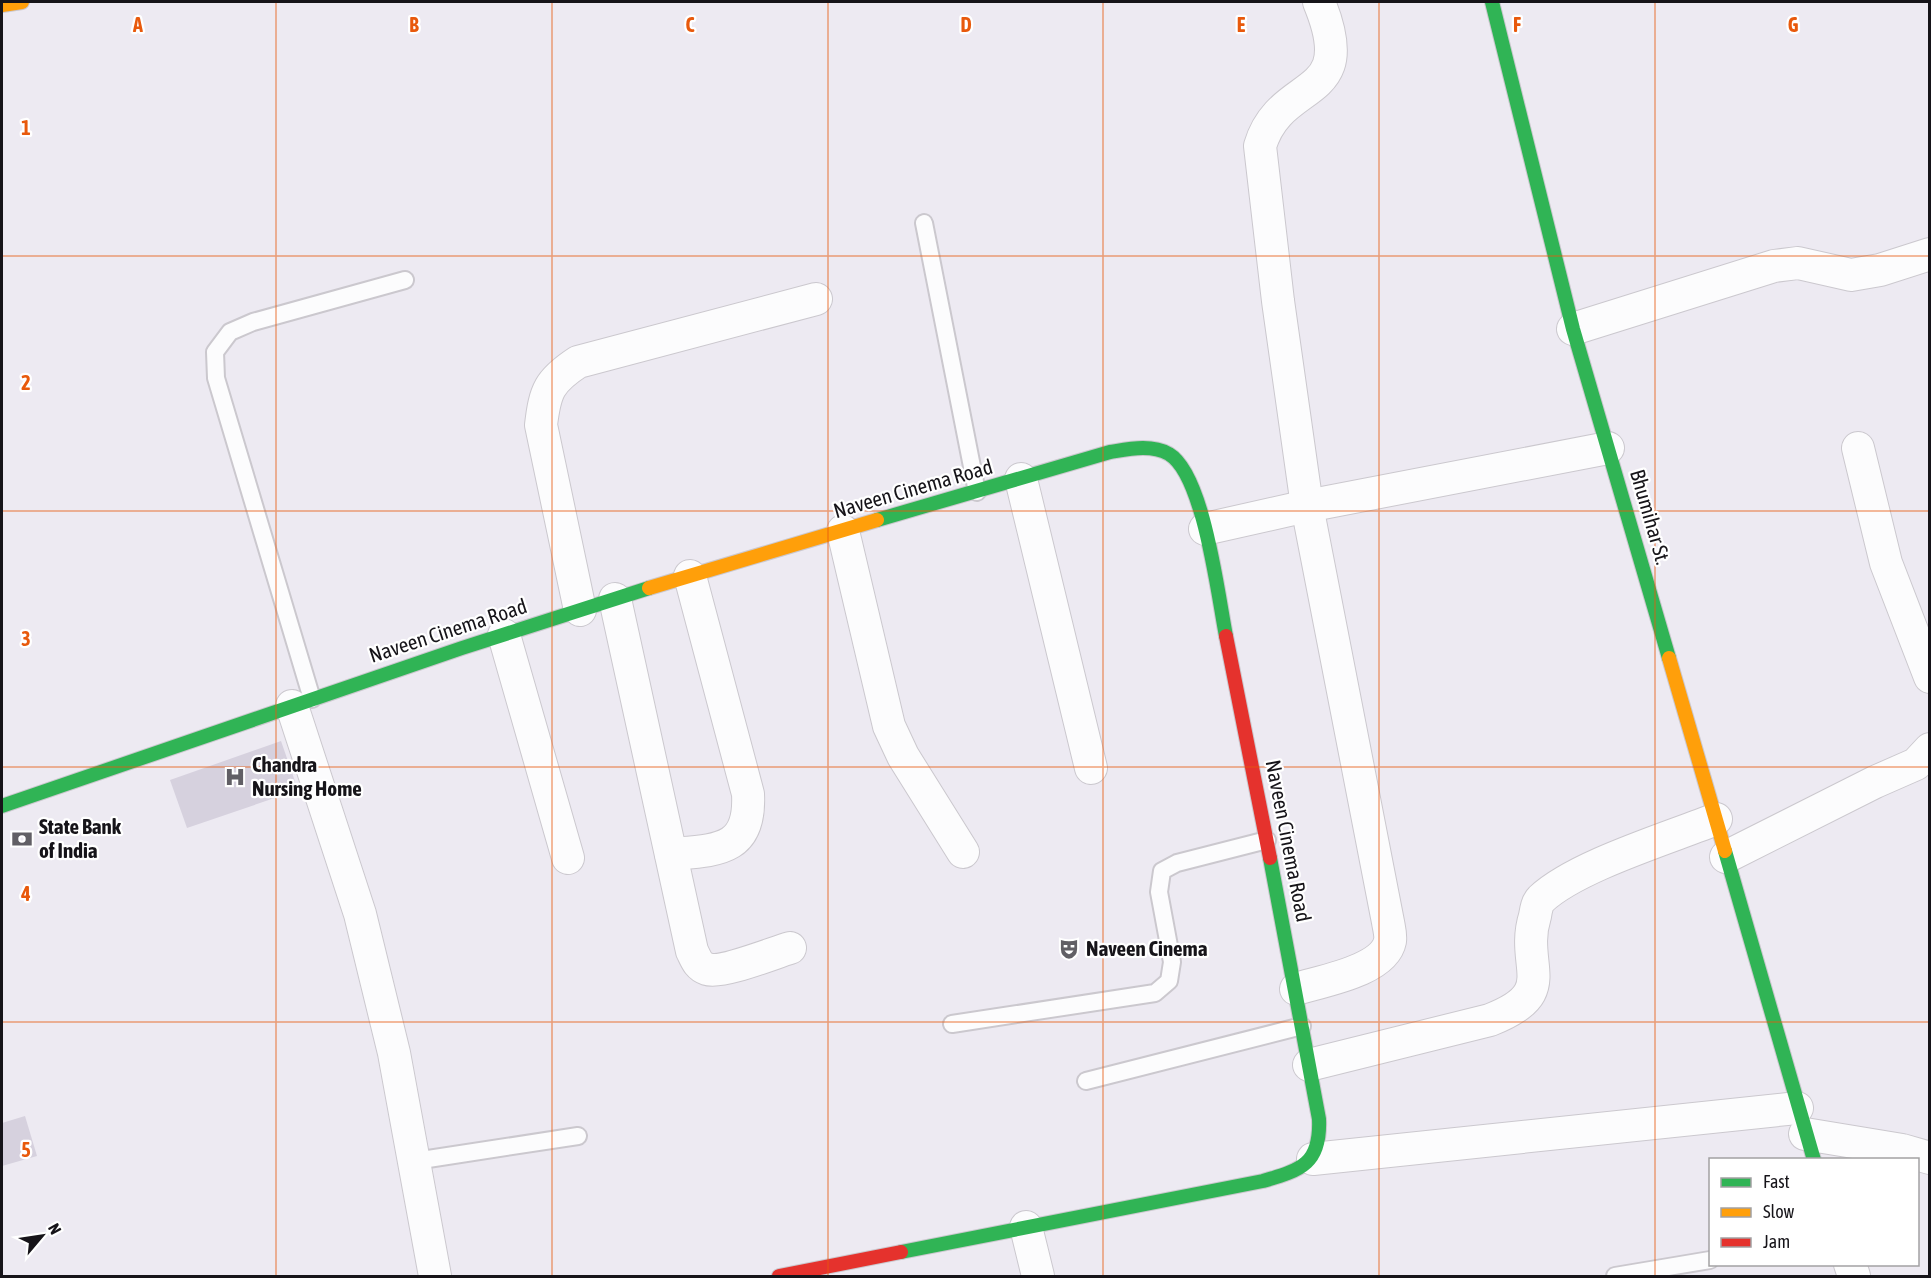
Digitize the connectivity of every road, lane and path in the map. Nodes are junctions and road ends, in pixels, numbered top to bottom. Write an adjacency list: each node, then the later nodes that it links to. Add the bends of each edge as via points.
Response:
1 (22, 2): 4 (street)
2 (1319, 2): 14 (street, via 1332,44 1331,63 1316,83 1265,127 1260,146)
3 (1492, 2): 9 (street, Bhumihar St.)
4 (2, 5)
5 (924, 224): 13 (lane)
6 (1929, 254): 9 (street, via 1851,275 1798,263 1774,266)
7 (405, 280): 22 (lane, via 253,322 230,332 215,352 216,378)
8 (816, 299): 19 (street, via 578,362 556,376 544,398 541,425)
9 (1574, 329): 10 (street, Bhumihar St.)
10 (1608, 448): 14 (street); 26 (street, Bhumihar St.)
11 (1858, 448): 21 (street, via 1886,563)
12 (1021, 479): 13 (street, Naveen Cinema Road); 15 (street, Naveen Cinema Road, via 1110,452 1144,447 1175,459 1193,486); 24 (street)
13 (977, 492): 16 (street, Naveen Cinema Road)
14 (1307, 506): 15 (street); 33 (street, via 1390,941 1382,956 1369,966)
15 (1205, 529): 27 (street, Naveen Cinema Road)
16 (843, 531): 17 (street, Naveen Cinema Road); 28 (street, via 889,726 903,756)
17 (690, 576): 18 (street, Naveen Cinema Road); 29 (street, via 748,794 749,815 744,831 731,842 709,851)
18 (615, 599): 19 (street, Naveen Cinema Road); 29 (street)
19 (580, 610): 20 (street, Naveen Cinema Road)
20 (504, 635): 22 (street, Naveen Cinema Road); 31 (street)
21 (1929, 677)
22 (302, 703): 25 (street, Naveen Cinema Road); 42 (street, via 360,914)
23 (1929, 749): 30 (street, via 1916,764)
24 (1091, 768)
25 (2, 806)
26 (1716, 819): 30 (street, Bhumihar St.); 36 (street, via 1586,871 1539,901 1532,925 1535,982 1526,1002 1512,1012)
27 (1267, 840): 33 (street, Naveen Cinema Road); 34 (lane, via 1177,863 1162,871 1159,892 1172,962 1168,981 1155,993)
28 (963, 852)
29 (671, 854): 32 (street, via 698,963 709,970 723,968)
30 (1726, 857): 38 (street, Bhumihar St.)
31 (568, 858)
32 (790, 948)
33 (1296, 989): 35 (street, Naveen Cinema Road)
34 (952, 1024)
35 (1302, 1026): 36 (street, Naveen Cinema Road); 37 (lane)
36 (1309, 1065): 40 (street, Naveen Cinema Road)
37 (1086, 1081)
38 (1805, 1134): 40 (street); 41 (street)
39 (578, 1136): 42 (lane)
40 (1317, 1149): 43 (street, via 1293,1173)
41 (1929, 1158)
42 (415, 1161): 45 (street)
43 (1026, 1227): 46 (street); 47 (street)
44 (1709, 1260): 48 (lane)
45 (435, 1276)
46 (779, 1276)
47 (1038, 1276)
48 (1615, 1276)

